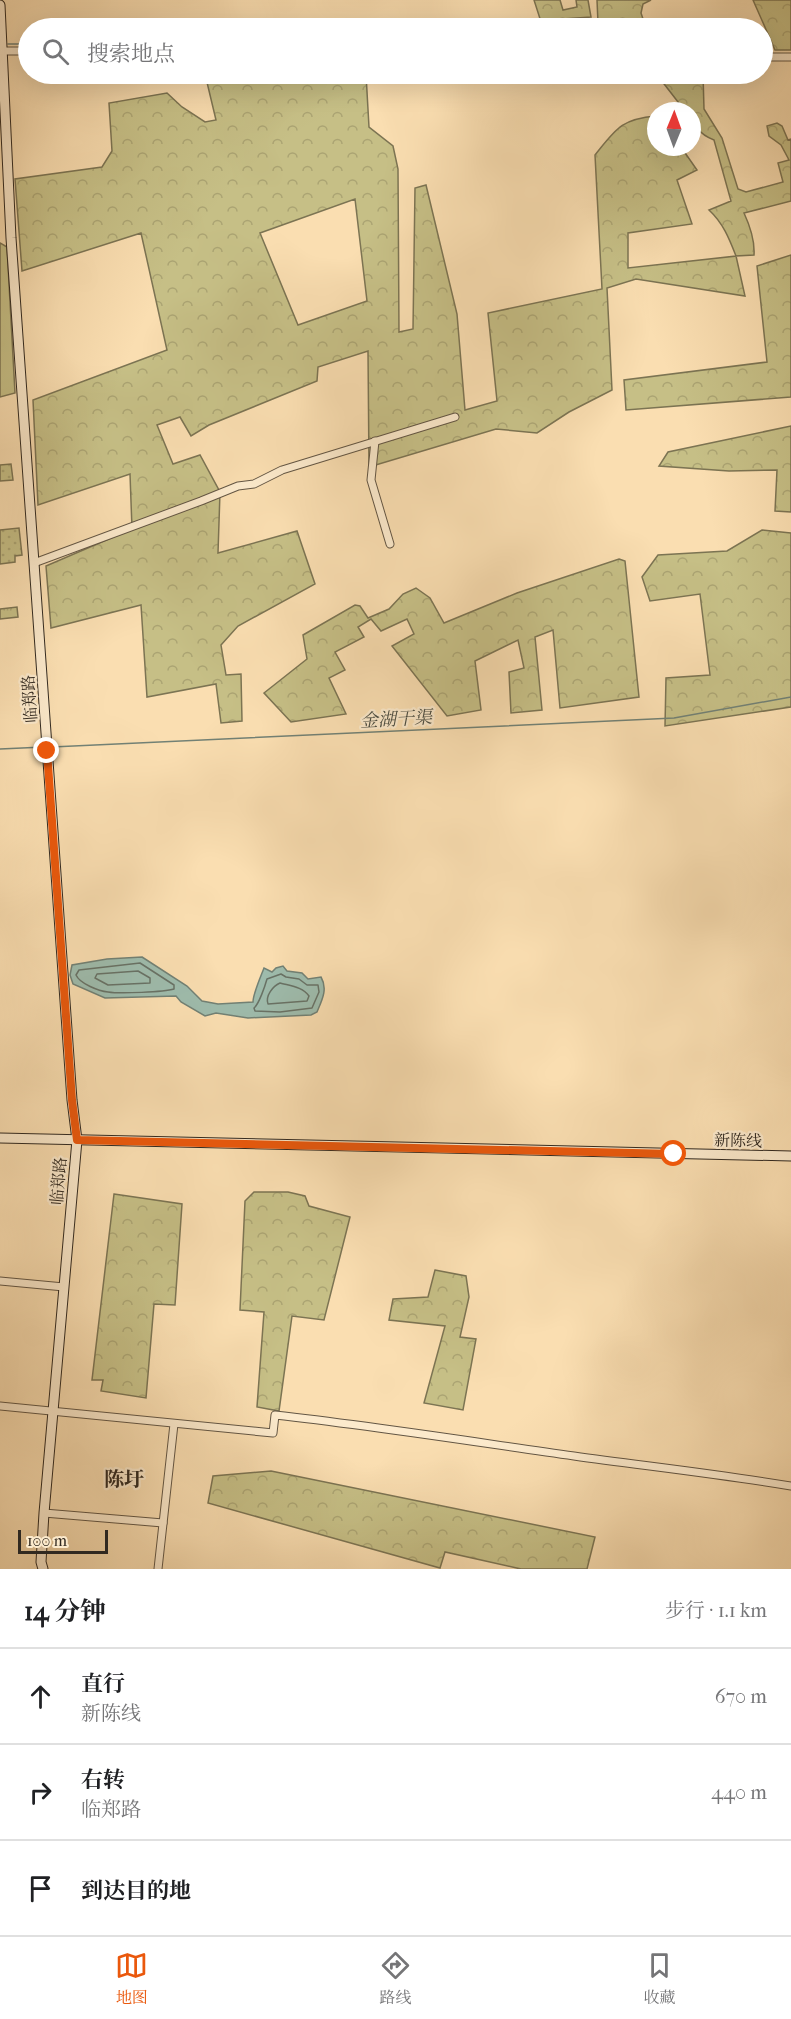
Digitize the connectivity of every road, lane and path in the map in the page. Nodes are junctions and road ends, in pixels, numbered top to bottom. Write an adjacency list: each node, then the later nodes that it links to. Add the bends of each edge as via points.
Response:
1 (0, 5): 2 (main road, 临郑路)
2 (2, 51): 3 (street); 9 (main road, 临郑路)
3 (18, 51)
4 (773, 57): 5 (street)
5 (791, 57)
6 (455, 417): 7 (street)
7 (375, 441): 8 (street, via 371,480); 9 (street, via 282,470 254,484 238,486)
8 (390, 544)
9 (34, 563): 11 (main road, 临郑路)
10 (0, 1138): 11 (main road, 新陈线)
11 (77, 1140): 12 (main road, 新陈线); 14 (main road, 临郑路)
12 (791, 1156)
13 (0, 1281): 14 (street)
14 (64, 1287): 16 (main road, 临郑路)
15 (0, 1406): 16 (street)
16 (54, 1412): 17 (street); 19 (main road, 临郑路)
17 (174, 1424): 18 (street, via 273,1433 275,1415); 20 (street)
18 (791, 1486)
19 (44, 1513): 20 (street); 21 (main road, 临郑路)
20 (163, 1523): 22 (street)
21 (43, 1569)
22 (158, 1569)

